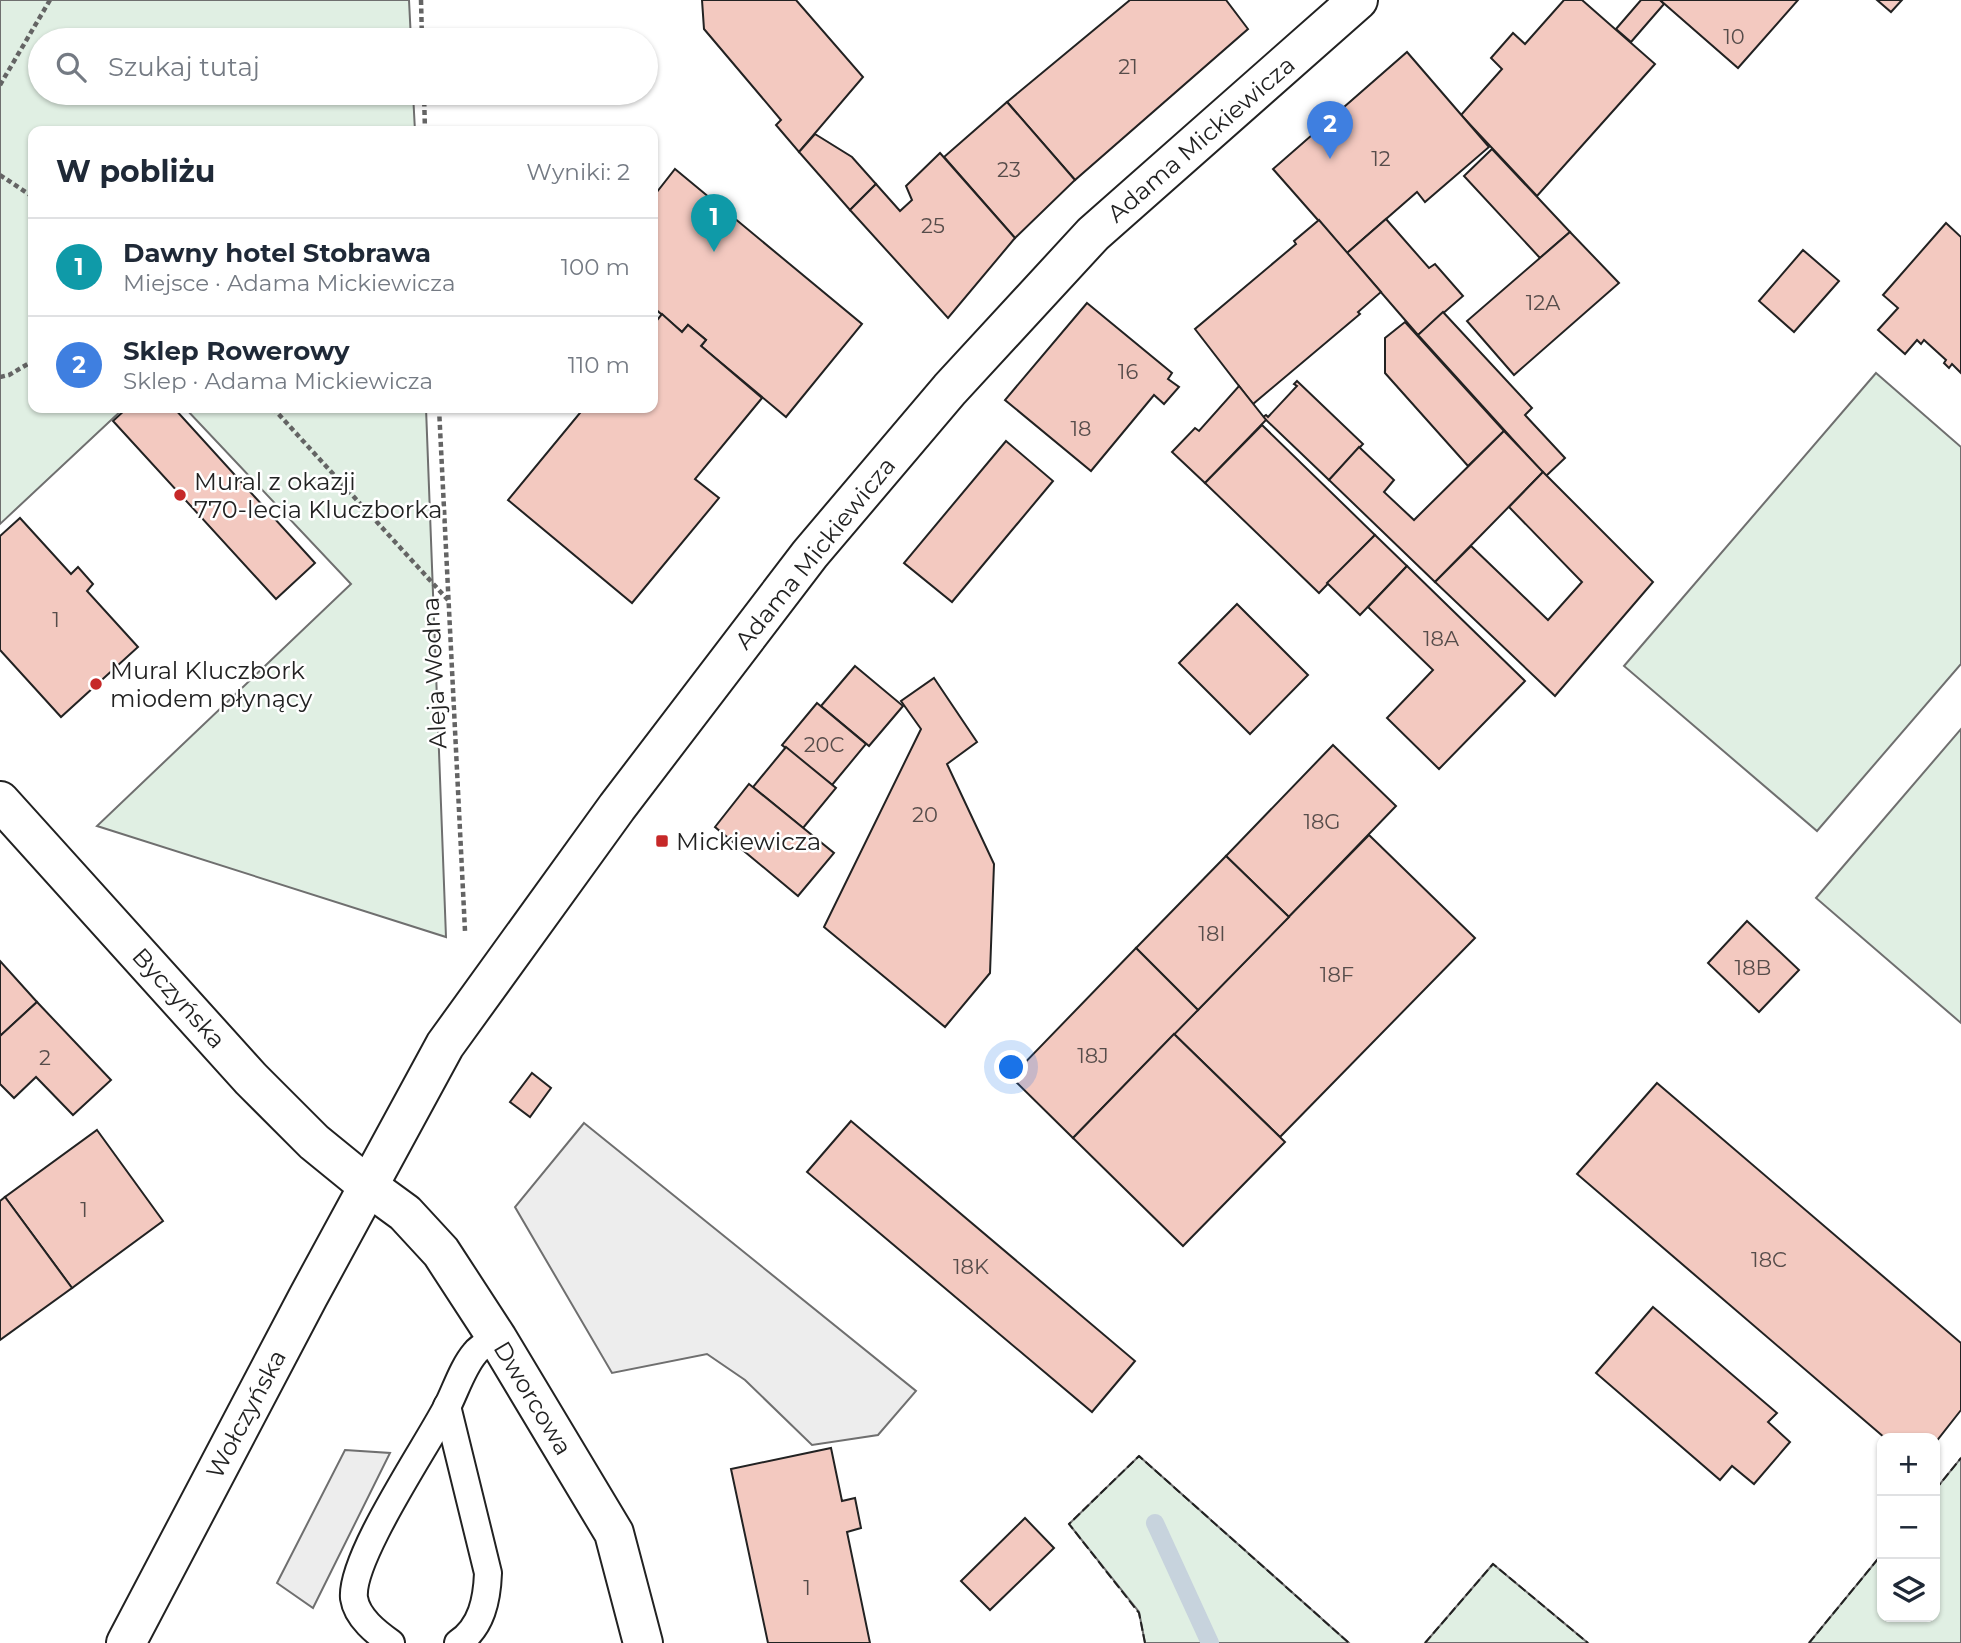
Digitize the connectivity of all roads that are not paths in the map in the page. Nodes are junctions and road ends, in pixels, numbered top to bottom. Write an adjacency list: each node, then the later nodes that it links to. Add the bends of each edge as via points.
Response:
1 (1358, 0): 3 (street, Adama Mickiewicza, via 1093,234 950,388 810,554 466,1013)
2 (0, 801): 3 (street, Byczyńska, via 251,1079 314,1142)
3 (368, 1186): 4 (street, Dworcowa, via 405,1213 441,1252); 6 (street, Wołczyńska)
4 (497, 1338): 5 (lane, via 475,1352); 9 (street, Dworcowa, via 614,1533)
5 (447, 1406): 7 (lane, via 357,1575 354,1599 362,1616); 8 (lane, via 488,1573 488,1594 480,1618)
6 (126, 1643)
7 (391, 1643)
8 (458, 1643)
9 (643, 1643)

